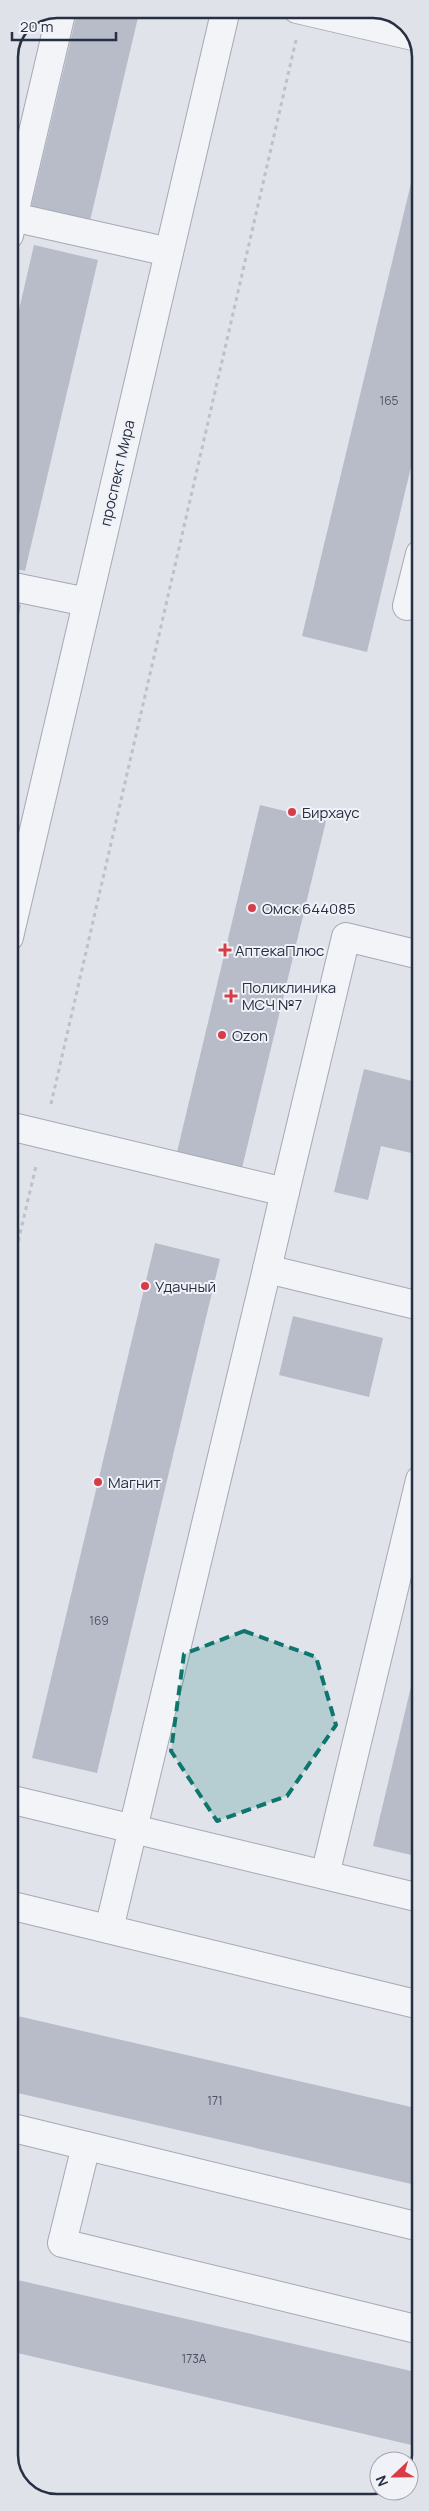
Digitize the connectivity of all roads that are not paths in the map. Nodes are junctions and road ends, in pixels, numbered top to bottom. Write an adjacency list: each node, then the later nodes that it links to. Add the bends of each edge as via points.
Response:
1 (60, 17): 5 (street)
2 (224, 18): 7 (street, проспект Мира)
3 (334, 18): 4 (street)
4 (404, 34)
5 (17, 200)
6 (17, 227): 7 (street)
7 (169, 252): 10 (street, проспект Мира)
8 (17, 588): 10 (street)
9 (411, 589): 11 (street)
10 (87, 602): 12 (street, проспект Мира)
11 (407, 606)
12 (17, 901)
13 (411, 952): 15 (street, via 346,937)
14 (17, 1128): 15 (street)
15 (285, 1192): 16 (street)
16 (267, 1269): 17 (street); 20 (street)
17 (412, 1304)
18 (412, 1515): 21 (street)
19 (18, 1801): 20 (street)
20 (133, 1829): 21 (street); 24 (street)
21 (325, 1876): 22 (street)
22 (412, 1896)
23 (18, 1907): 24 (street)
24 (109, 1929): 25 (street)
25 (412, 2002)
26 (18, 2129): 27 (street)
27 (86, 2146): 28 (street); 29 (street, via 62,2243)
28 (412, 2224)
29 (412, 2328)

